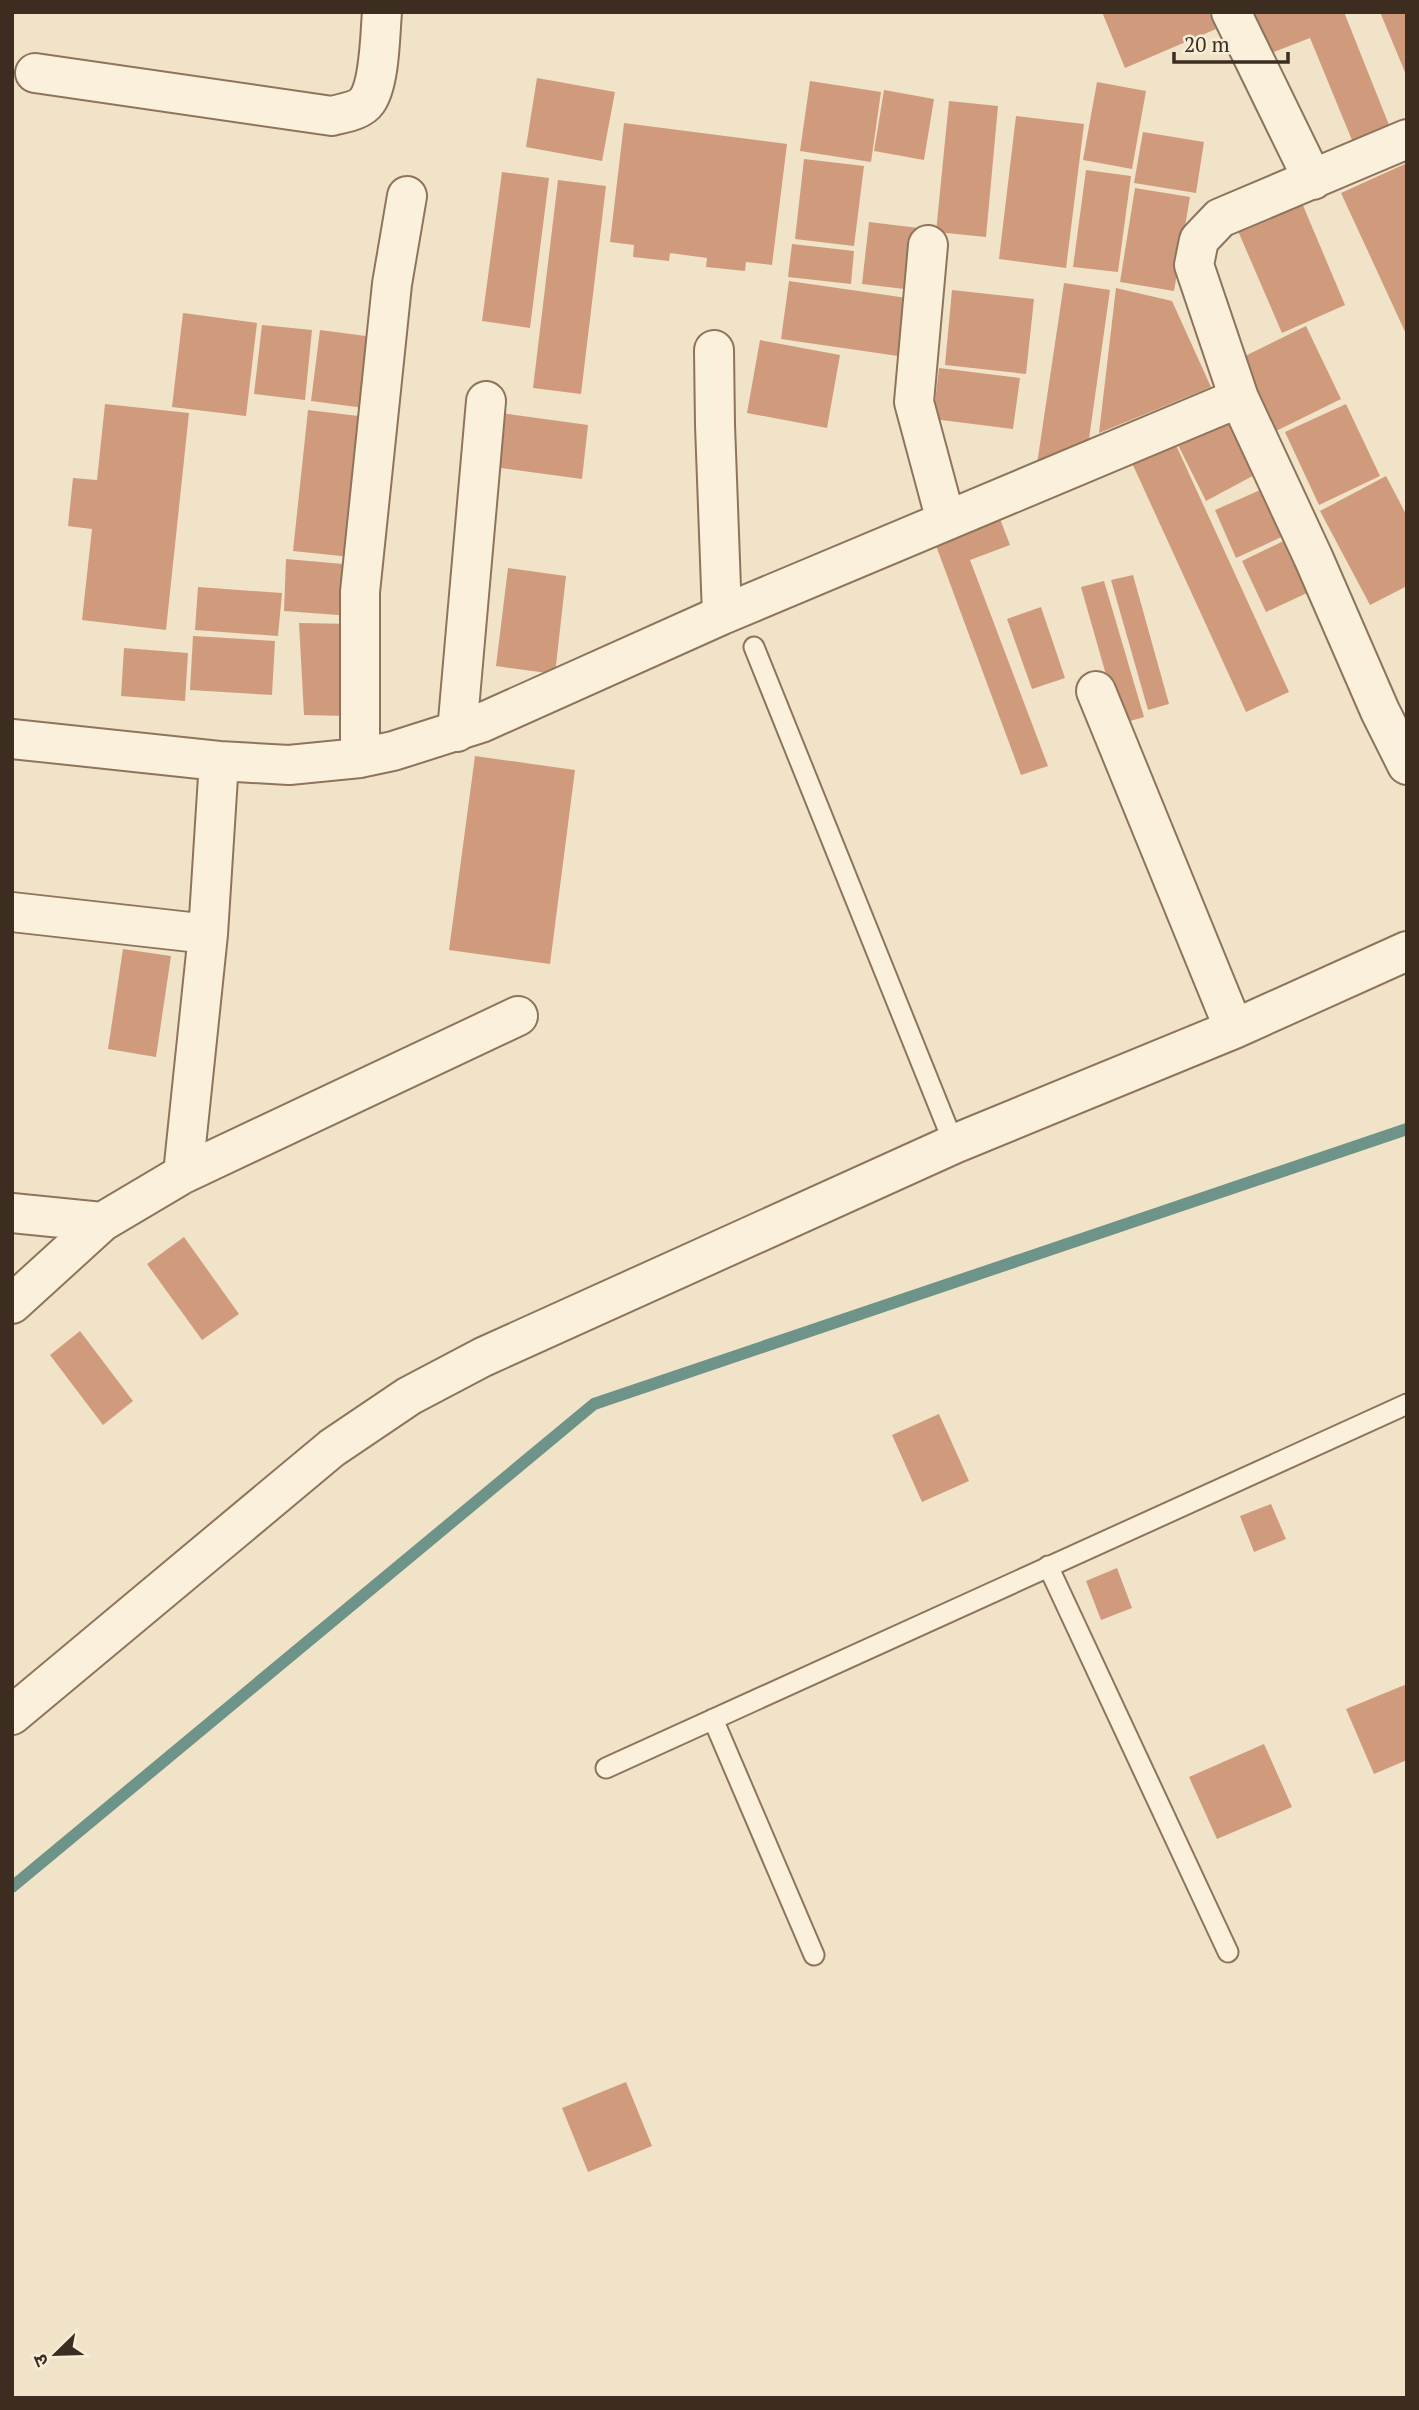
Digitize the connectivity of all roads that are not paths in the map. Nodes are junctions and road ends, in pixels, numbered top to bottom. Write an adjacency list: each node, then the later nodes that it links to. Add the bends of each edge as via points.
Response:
1 (382, 12): 3 (street, via 374,82 367,101 332,116)
2 (1231, 12): 5 (street)
3 (36, 73)
4 (1407, 139): 5 (street)
5 (1313, 180): 9 (street, via 1220,218 1199,240 1194,265)
6 (407, 196): 17 (street, via 392,284 360,592)
7 (928, 245): 11 (street, via 914,402)
8 (714, 350): 12 (street)
9 (1239, 398): 11 (street); 19 (street)
10 (486, 401): 15 (street)
11 (946, 521): 12 (street)
12 (722, 615): 15 (street)
13 (754, 647): 25 (lane)
14 (1096, 691): 24 (street)
15 (457, 732): 17 (street)
16 (12, 739): 18 (street)
17 (360, 758): 18 (street, via 289,765)
18 (219, 761): 21 (street)
19 (1407, 765)
20 (12, 912): 21 (street)
21 (208, 934): 26 (street)
22 (1407, 951): 24 (street)
23 (518, 1016): 26 (street)
24 (1234, 1029): 25 (street)
25 (954, 1144): 32 (street, via 484,1357 410,1396 332,1448)
26 (183, 1174): 28 (street)
27 (12, 1213): 28 (street)
28 (102, 1222): 29 (street)
29 (12, 1304)
30 (1407, 1405): 31 (lane)
31 (1048, 1566): 33 (lane); 35 (lane)
32 (12, 1715)
33 (713, 1719): 34 (lane); 36 (lane)
34 (606, 1768)
35 (1228, 1952)
36 (814, 1955)

